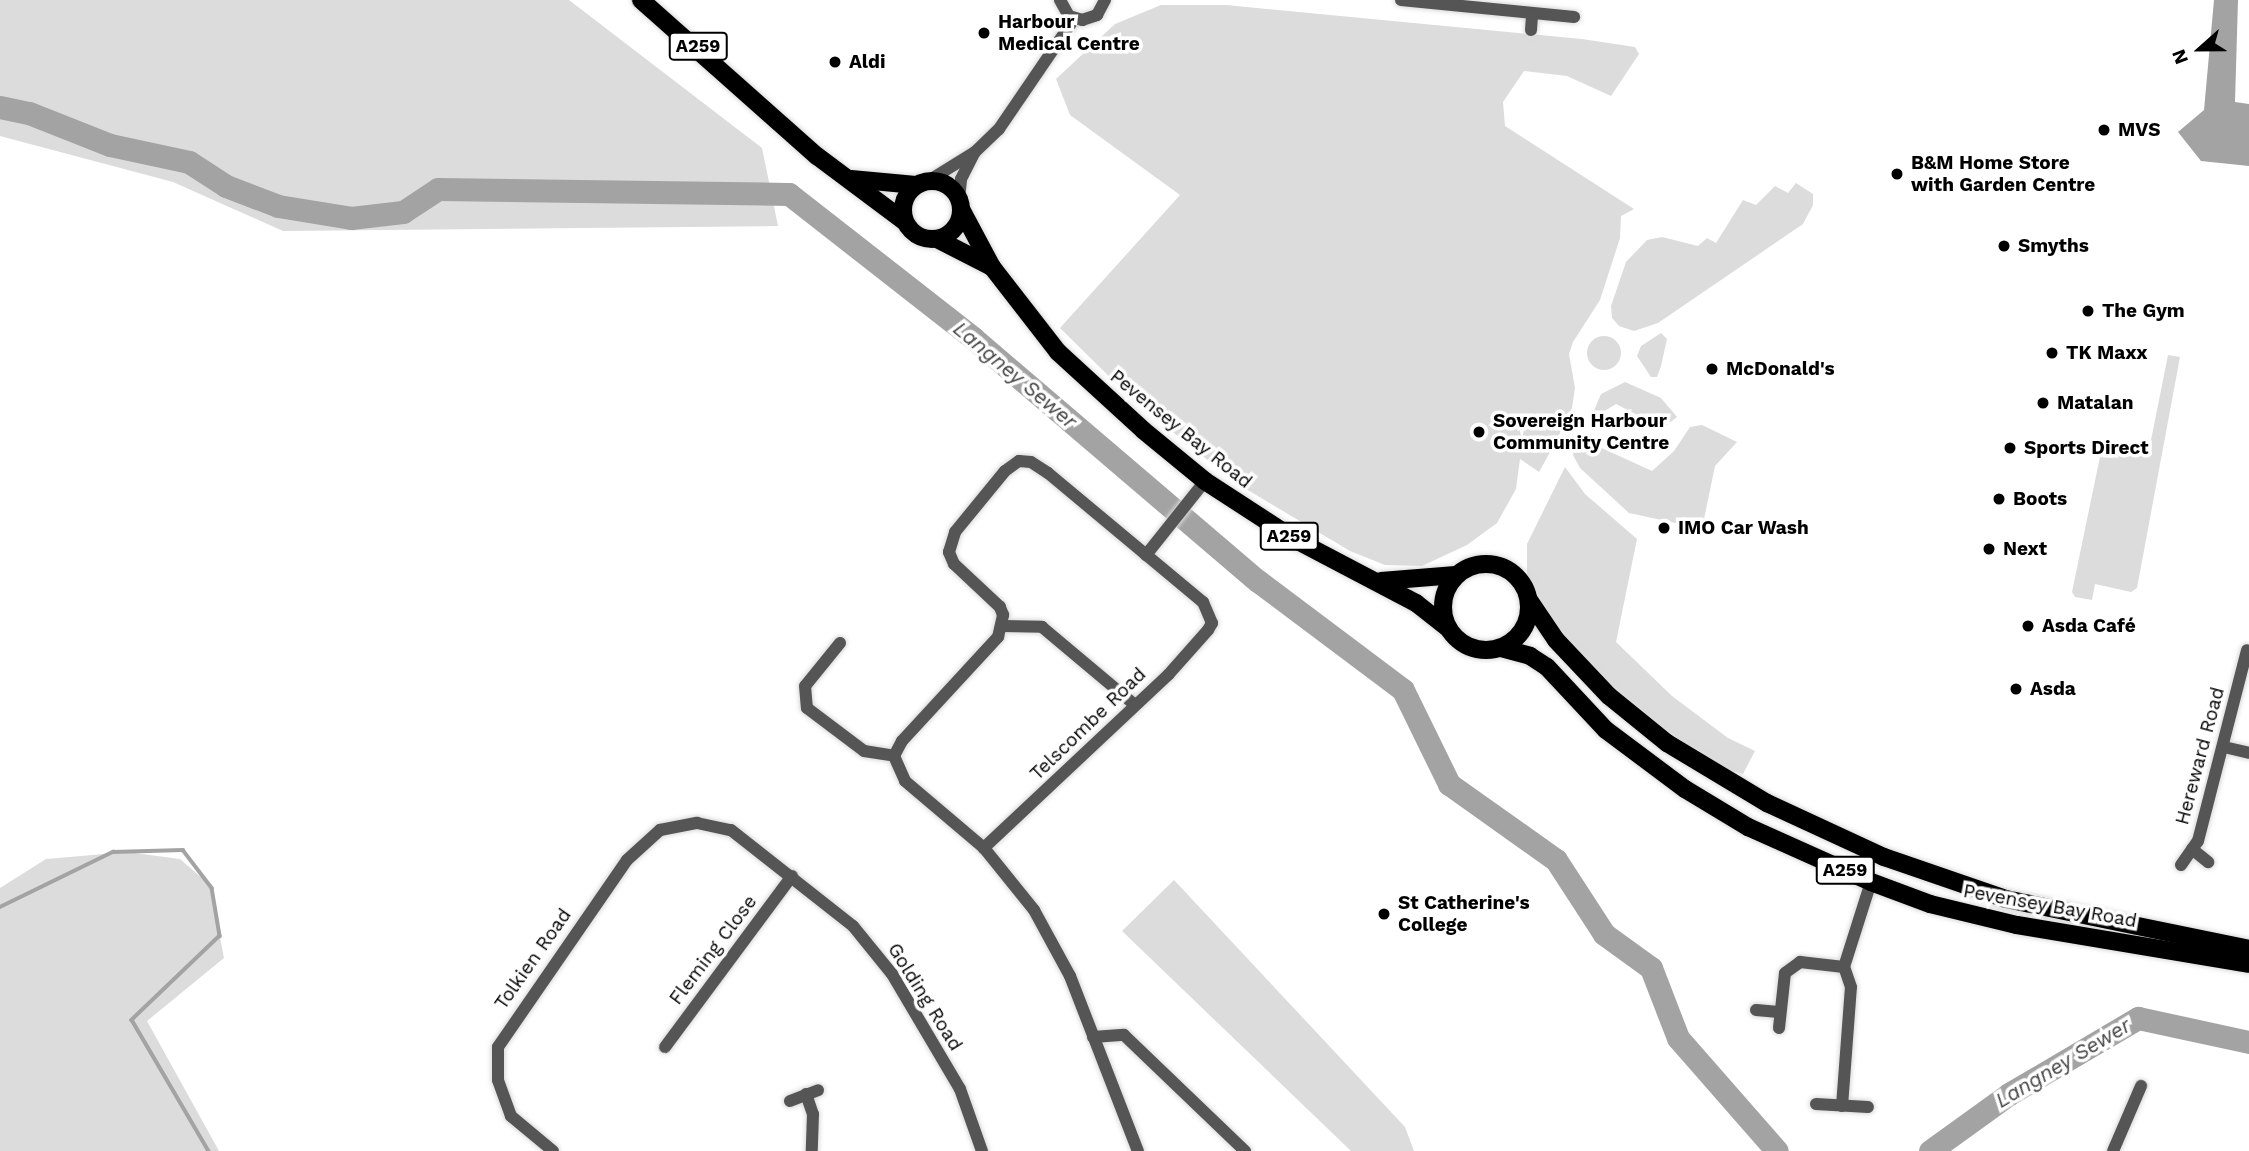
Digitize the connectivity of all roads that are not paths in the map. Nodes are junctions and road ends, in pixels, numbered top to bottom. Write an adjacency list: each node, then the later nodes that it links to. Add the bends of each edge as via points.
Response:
1 (641, 0): 11 (main road, A259, via 817,156)
2 (1059, 0): 8 (street)
3 (1105, 0): 8 (street, via 1097,15)
4 (1401, 0): 5 (street)
5 (1457, 3): 6 (street)
6 (1532, 13): 7 (street); 9 (street)
7 (1574, 17)
8 (1074, 19): 10 (street, via 1006,119)
9 (1531, 30)
10 (975, 152): 12 (street); 13 (street, via 961,178)
11 (851, 179): 12 (main road, A259); 14 (main road, A259)
12 (922, 183): 13 (main road, via 946,185); 14 (main road, via 904,201)
13 (960, 204): 15 (main road, via 952,232); 16 (main road, Pevensey Bay Road / A259)
14 (904, 221): 15 (main road, via 917,236)
15 (937, 239): 16 (main road, Pevensey Bay Road / A259)
16 (992, 267): 17 (main road, Pevensey Bay Road / A259, via 1058,352)
17 (1205, 481): 18 (street); 20 (main road, Pevensey Bay Road / A259, via 1296,540)
18 (1146, 555): 22 (street, via 1048,472 1019,461 1005,471 955,532 949,552 954,564 1000,607); 28 (street, Telscombe Road, via 1203,602 1212,623)
19 (1456, 575): 20 (main road); 21 (main road, via 1475,565 1498,565 1517,577); 23 (main road, via 1444,600)
20 (1378, 581): 23 (main road, Pevensey Bay Road / A259)
21 (1529, 600): 25 (main road, via 1522,631); 39 (main road, Pevensey Bay Road / A259, via 1556,640 1609,696 1667,743 1767,803 1884,857 2007,899)
22 (1003, 625): 28 (street, via 1042,626); 31 (street)
23 (1449, 629): 25 (main road, via 1476,649)
24 (840, 643): 31 (street, via 805,686 807,708 864,751)
25 (1501, 648): 38 (main road, Pevensey Bay Road / A259, via 1531,656 1547,667 1606,730 1685,789 1742,824)
26 (2247, 650): 27 (street, Hereward Road)
27 (2246, 671): 29 (street, Hereward Road)
28 (1135, 705): 33 (street, Telscombe Road)
29 (2224, 747): 30 (street); 34 (street, Hereward Road)
30 (2249, 753)
31 (894, 756): 33 (street, via 905,781)
32 (697, 823): 37 (street, Golding Road, via 731,830); 53 (street, Tolkien Road, via 660,830 627,860 498,1047 498,1080 511,1116)
33 (984, 848): 45 (street, via 1018,888 1053,942)
34 (2192, 849): 35 (street, Hereward Road); 36 (street, Hereward Road)
35 (2208, 862)
36 (2180, 865)
37 (792, 876): 46 (street, Fleming Close); 55 (street, Golding Road, via 853,926 892,974 960,1089)
38 (1871, 882): 40 (main road, Pevensey Bay Road / A259, via 1930,904 2017,925); 41 (street)
39 (2249, 949)
40 (2249, 964)
41 (1844, 967): 43 (street, via 1800,961 1785,973); 50 (street, via 1851,987)
42 (1756, 1010): 43 (street)
43 (1779, 1012): 44 (street)
44 (1779, 1028)
45 (1093, 1037): 56 (street); 57 (street, via 1124,1035)
46 (664, 1047)
47 (2141, 1086): 52 (street)
48 (790, 1101): 54 (street, via 812,1092)
49 (1816, 1104): 50 (street)
50 (1842, 1106): 51 (street)
51 (1868, 1107)
52 (2117, 1149)
53 (553, 1151)
54 (812, 1151)
55 (982, 1151)
56 (1138, 1151)
57 (1245, 1151)

